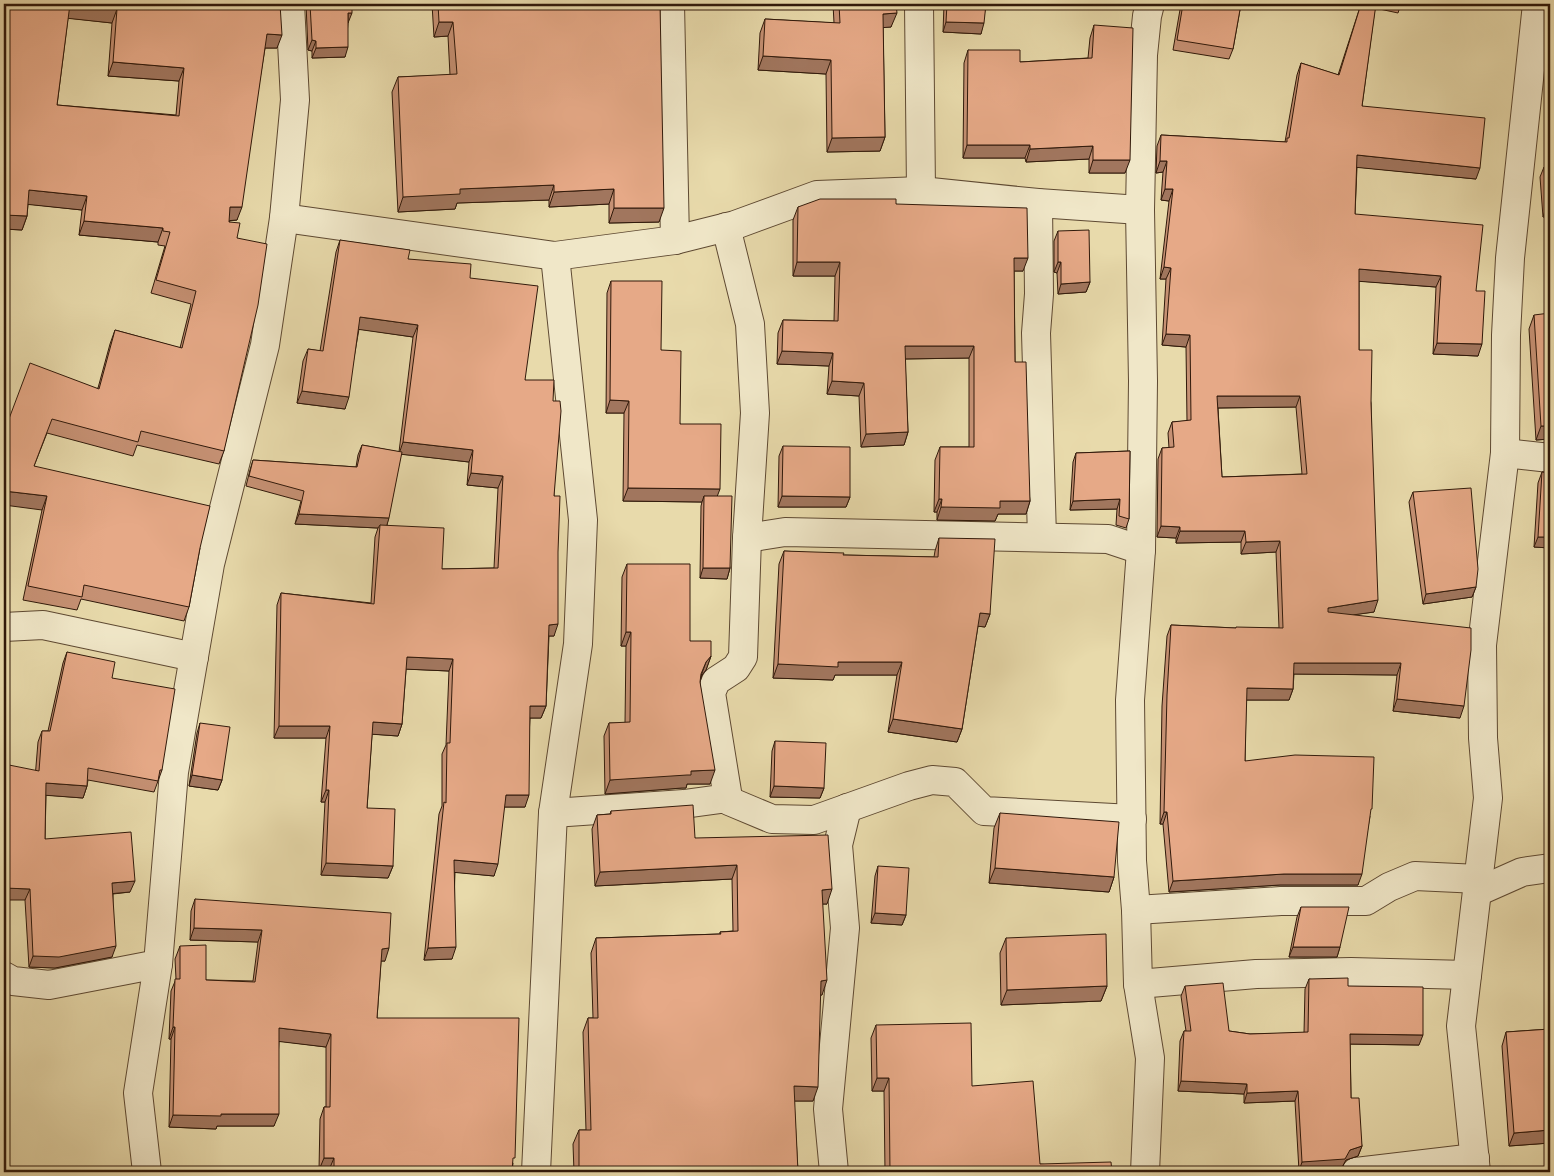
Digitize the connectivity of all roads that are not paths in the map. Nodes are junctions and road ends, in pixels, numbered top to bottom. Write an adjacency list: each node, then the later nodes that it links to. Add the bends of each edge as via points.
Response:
1 (290, 4): 9 (street, via 295,100)
2 (670, 4): 11 (street)
3 (919, 4): 6 (street)
4 (1150, 4): 8 (street, via 1143,54)
5 (1538, 4): 13 (street, via 1510,258)
6 (921, 191): 7 (street); 10 (street, via 817,195)
7 (1038, 203): 8 (street); 15 (street, via 1036,333)
8 (1140, 210): 17 (street)
9 (284, 218): 12 (street); 19 (street, via 266,345 210,564)
10 (726, 227): 11 (street); 16 (street, via 750,324 755,413)
11 (675, 240): 12 (street)
12 (555, 256): 22 (street, via 583,520 578,644)
13 (1505, 453): 14 (street); 25 (street, via 1482,645 1483,738 1488,798)
14 (1550, 458)
15 (1042, 537): 16 (street, via 784,532); 17 (street, via 1108,539)
16 (747, 538): 20 (street, via 743,657 736,668 716,681 711,693)
17 (1142, 550): 23 (street, via 1130,700)
18 (4, 627): 19 (street, via 42,625)
19 (194, 657): 27 (street, via 174,772)
20 (728, 798): 21 (street, via 772,819 814,820); 22 (street)
21 (847, 808): 23 (street, via 932,780 955,782 984,810); 34 (street, via 838,845 845,928 828,1109)
22 (553, 813): 33 (street)
23 (1132, 819): 26 (street)
24 (1550, 868): 25 (street, via 1522,872)
25 (1478, 886): 26 (street, via 1415,876 1366,900 1281,901); 28 (street)
26 (1136, 910): 30 (street)
27 (158, 964): 29 (street, via 49,986 13,981); 32 (street, via 138,1093)
28 (1467, 974): 30 (street, via 1256,974); 31 (street, via 1461,1026)
29 (4, 976)
30 (1138, 984): 35 (street, via 1150,1058)
31 (1475, 1165): 36 (street)
32 (147, 1172)
33 (536, 1172)
34 (834, 1172)
35 (1145, 1172)
36 (1356, 1172)

